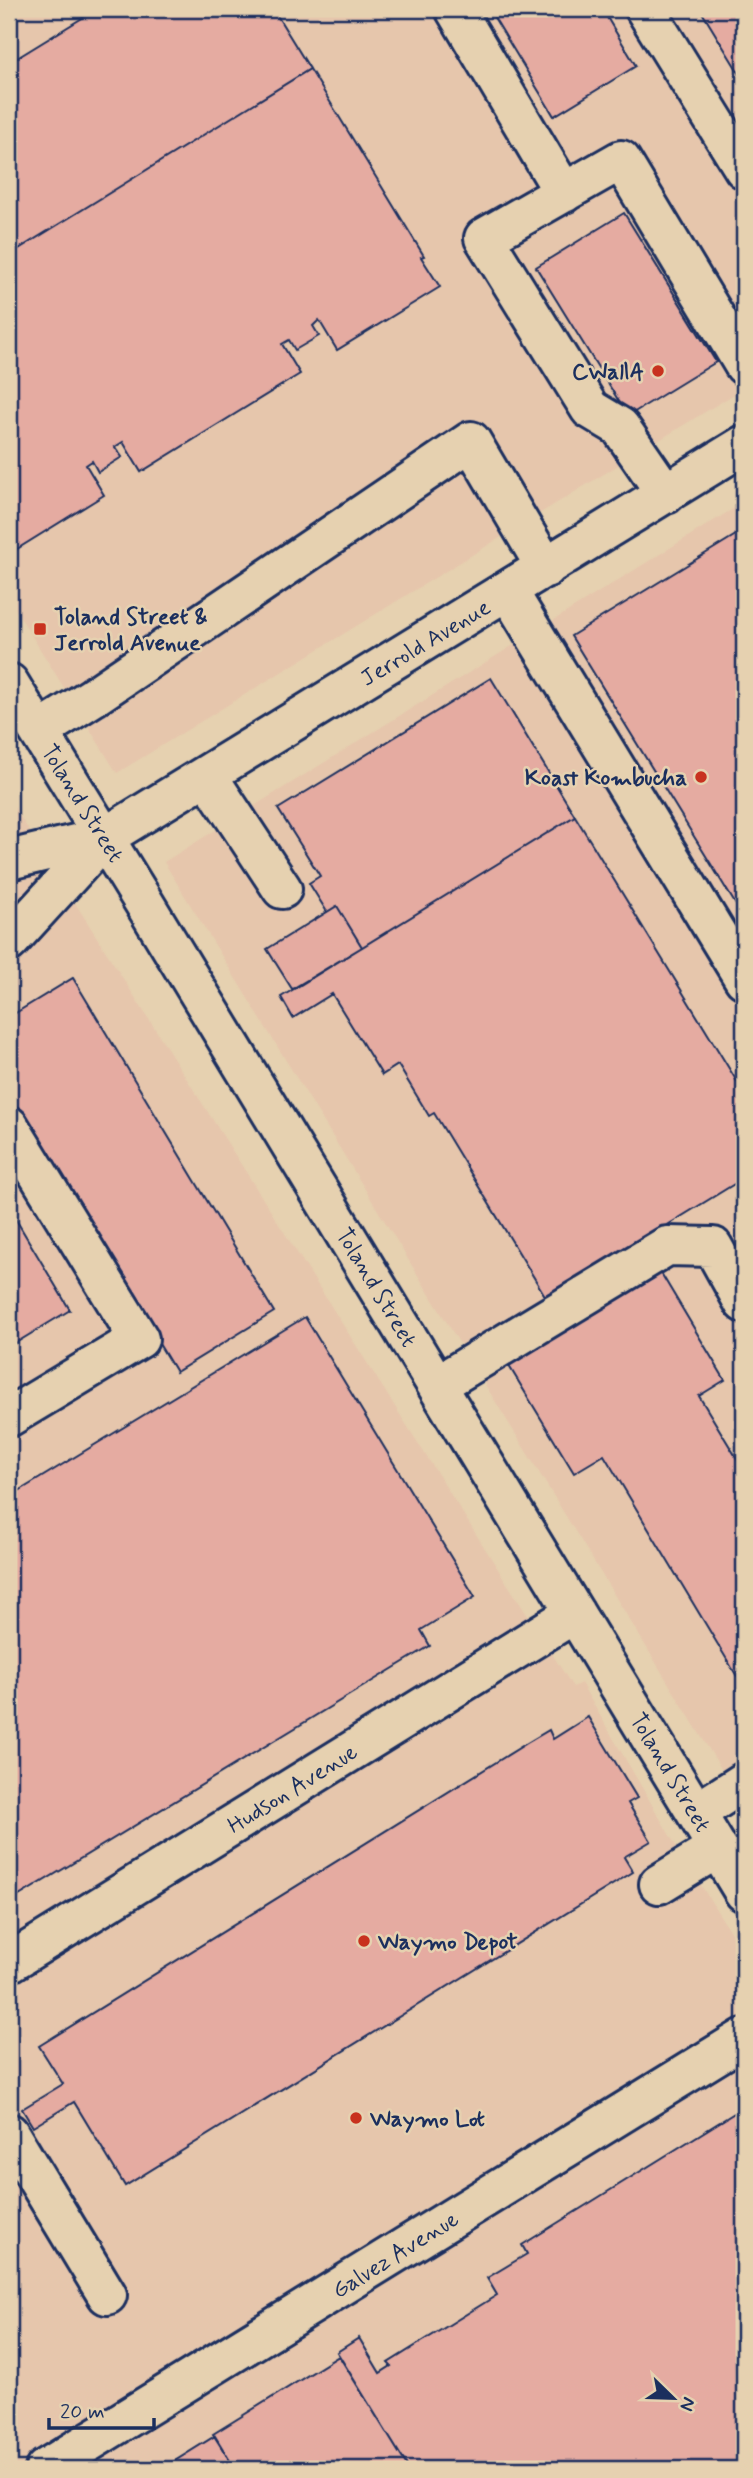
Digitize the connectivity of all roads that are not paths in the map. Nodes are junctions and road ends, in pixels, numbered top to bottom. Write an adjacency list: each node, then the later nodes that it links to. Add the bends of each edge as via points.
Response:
1 (455, 9): 4 (street)
2 (645, 9): 3 (street)
3 (744, 169)
4 (564, 193): 5 (street, via 621,160); 7 (street, via 484,238 590,409 620,427)
5 (744, 365)
6 (742, 451): 7 (street, Jerrold Avenue)
7 (666, 494): 8 (street, Jerrold Avenue)
8 (546, 568): 9 (street, Jerrold Avenue); 11 (street, via 471,441)
9 (508, 591): 12 (street, Jerrold Avenue); 17 (street)
10 (9, 683): 11 (street, Toland Street)
11 (38, 731): 13 (street, Toland Street)
12 (206, 775): 13 (street, Jerrold Avenue); 15 (street)
13 (105, 837): 14 (street, Jerrold Avenue); 16 (street, Jerrold Avenue); 20 (street, Toland Street)
14 (9, 860)
15 (282, 890)
16 (9, 942)
17 (744, 979)
18 (9, 1126): 21 (street, via 139,1339)
19 (744, 1303): 20 (street, via 713,1247 667,1247)
20 (437, 1385): 22 (street, Toland Street)
21 (9, 1417)
22 (575, 1613): 24 (street, Toland Street); 28 (street, Hudson Avenue)
23 (744, 1782): 24 (street)
24 (696, 1812): 25 (street, Toland Street)
25 (718, 1848): 26 (street); 27 (street, Toland Street)
26 (659, 1884)
27 (744, 1892)
28 (9, 1963)
29 (744, 2038): 32 (street, Galvez Avenue)
30 (9, 2133): 31 (street)
31 (107, 2295)
32 (45, 2469)

